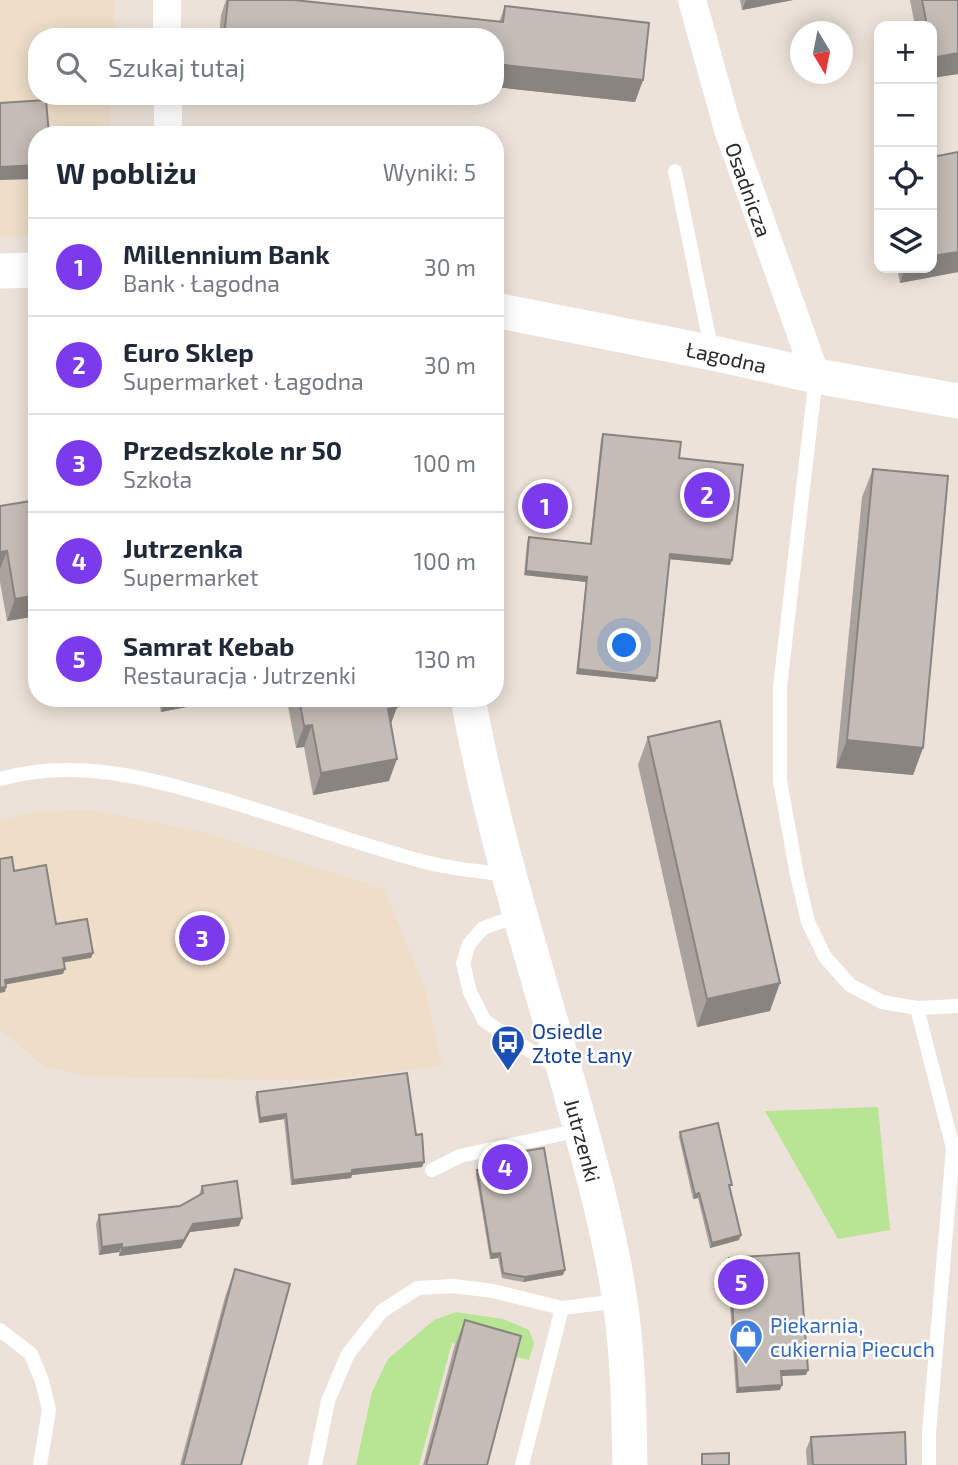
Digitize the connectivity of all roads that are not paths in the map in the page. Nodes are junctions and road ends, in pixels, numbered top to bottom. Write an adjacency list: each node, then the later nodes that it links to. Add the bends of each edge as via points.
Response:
1 (167, 0): 3 (street)
2 (692, 0): 11 (street, Osadnicza, via 732,141)
3 (167, 28)
4 (168, 105): 5 (street)
5 (168, 126)
6 (674, 171): 10 (lane)
7 (28, 270): 8 (street)
8 (0, 271)
9 (504, 312): 10 (street, Łagodna)
10 (713, 353): 11 (street, Łagodna)
11 (816, 376): 12 (street, Łagodna); 18 (lane, via 779,687 780,781 808,922 825,957 850,985 882,1002)
12 (958, 401)
13 (470, 707): 15 (street, Jutrzenki)
14 (0, 779): 15 (lane, via 38,771 89,769 138,776 417,860)
15 (509, 875): 16 (street, Jutrzenki)
16 (520, 915): 19 (street, Jutrzenki); 19 (lane, via 484,928 469,944 463,963 470,992 484,1020)
17 (958, 1006): 18 (lane)
18 (917, 1008): 29 (lane, via 953,1148)
19 (565, 1071): 20 (street, Jutrzenki)
20 (581, 1129): 21 (lane, via 460,1156); 22 (street, Jutrzenki)
21 (432, 1170)
22 (620, 1301): 23 (lane); 28 (street, Jutrzenki)
23 (562, 1308): 26 (lane, via 453,1286 418,1288 409,1293 382,1311 348,1354 328,1401); 27 (lane)
24 (0, 1330): 25 (lane, via 31,1354 42,1381 49,1410)
25 (40, 1465)
26 (315, 1465)
27 (522, 1465)
28 (630, 1465)
29 (929, 1465)

